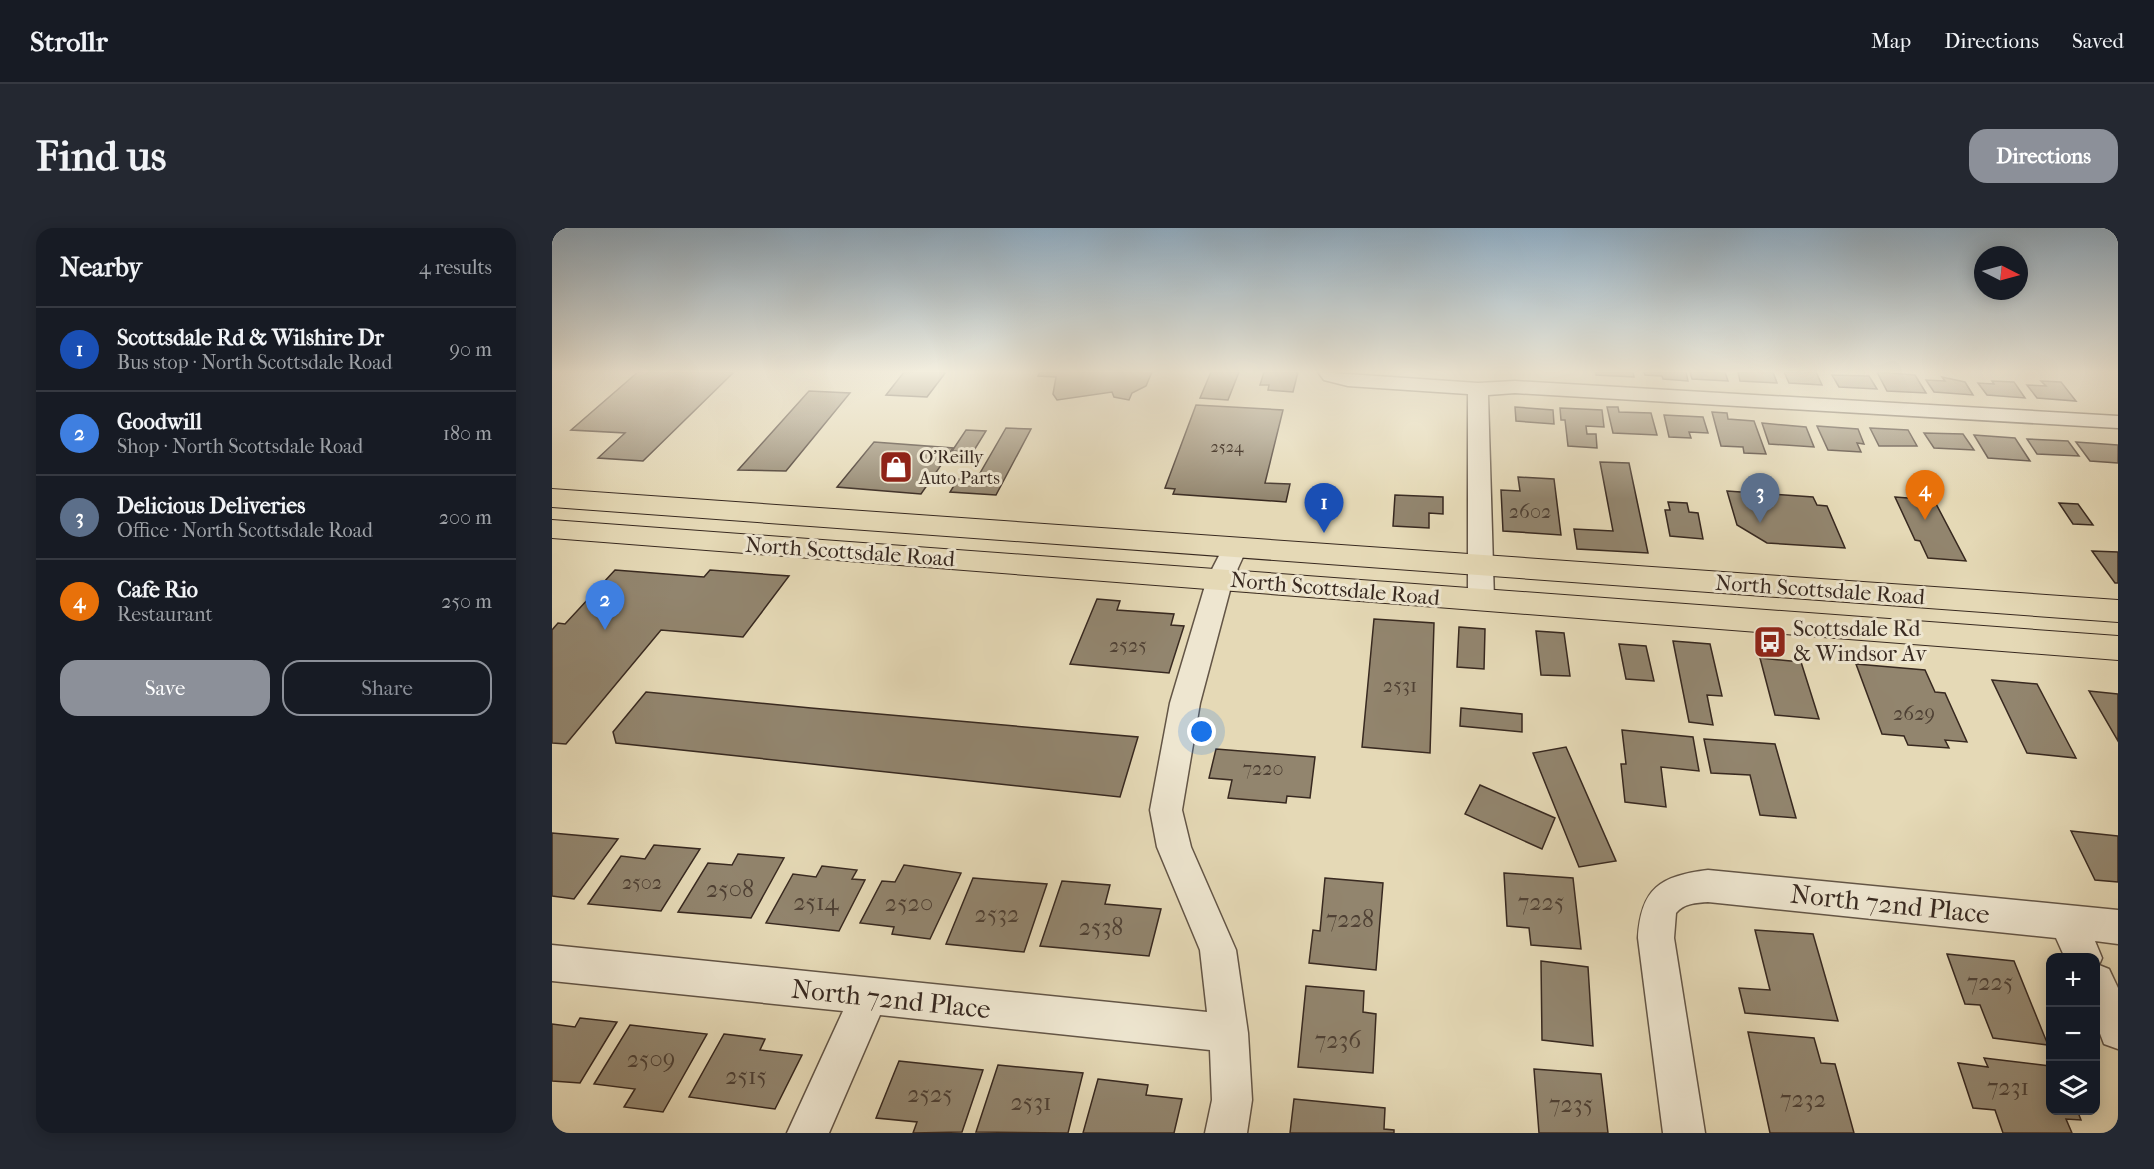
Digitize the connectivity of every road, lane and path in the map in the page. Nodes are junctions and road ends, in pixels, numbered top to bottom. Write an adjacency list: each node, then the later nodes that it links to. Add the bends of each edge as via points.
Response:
1 (1478, 414): 7 (street)
2 (2012, 414): 3 (street)
3 (2118, 422)
4 (552, 498): 6 (main road, North Scottsdale Road)
5 (552, 530): 8 (main road, North Scottsdale Road)
6 (1235, 548): 7 (main road, North Scottsdale Road); 8 (street)
7 (1481, 567): 9 (street); 10 (main road, North Scottsdale Road)
8 (1220, 579): 9 (main road, North Scottsdale Road); 19 (street, via 1185,704 1166,810 1174,847 1218,950)
9 (1481, 600): 11 (main road, North Scottsdale Road)
10 (2118, 611)
11 (2118, 648)
12 (2067, 922): 13 (street, North 72nd Place); 14 (street); 22 (street, North 72nd Place, via 1708,886 1681,889 1664,898 1656,916 1656,938)
13 (2118, 927)
14 (2082, 953)
15 (552, 963): 17 (street, North 72nd Place)
16 (2100, 991): 18 (street)
17 (869, 997): 19 (street, North 72nd Place); 20 (street)
18 (2118, 1030)
19 (1229, 1033): 21 (street, via 1232,1100)
20 (808, 1133)
21 (1226, 1133)
22 (1684, 1133)

